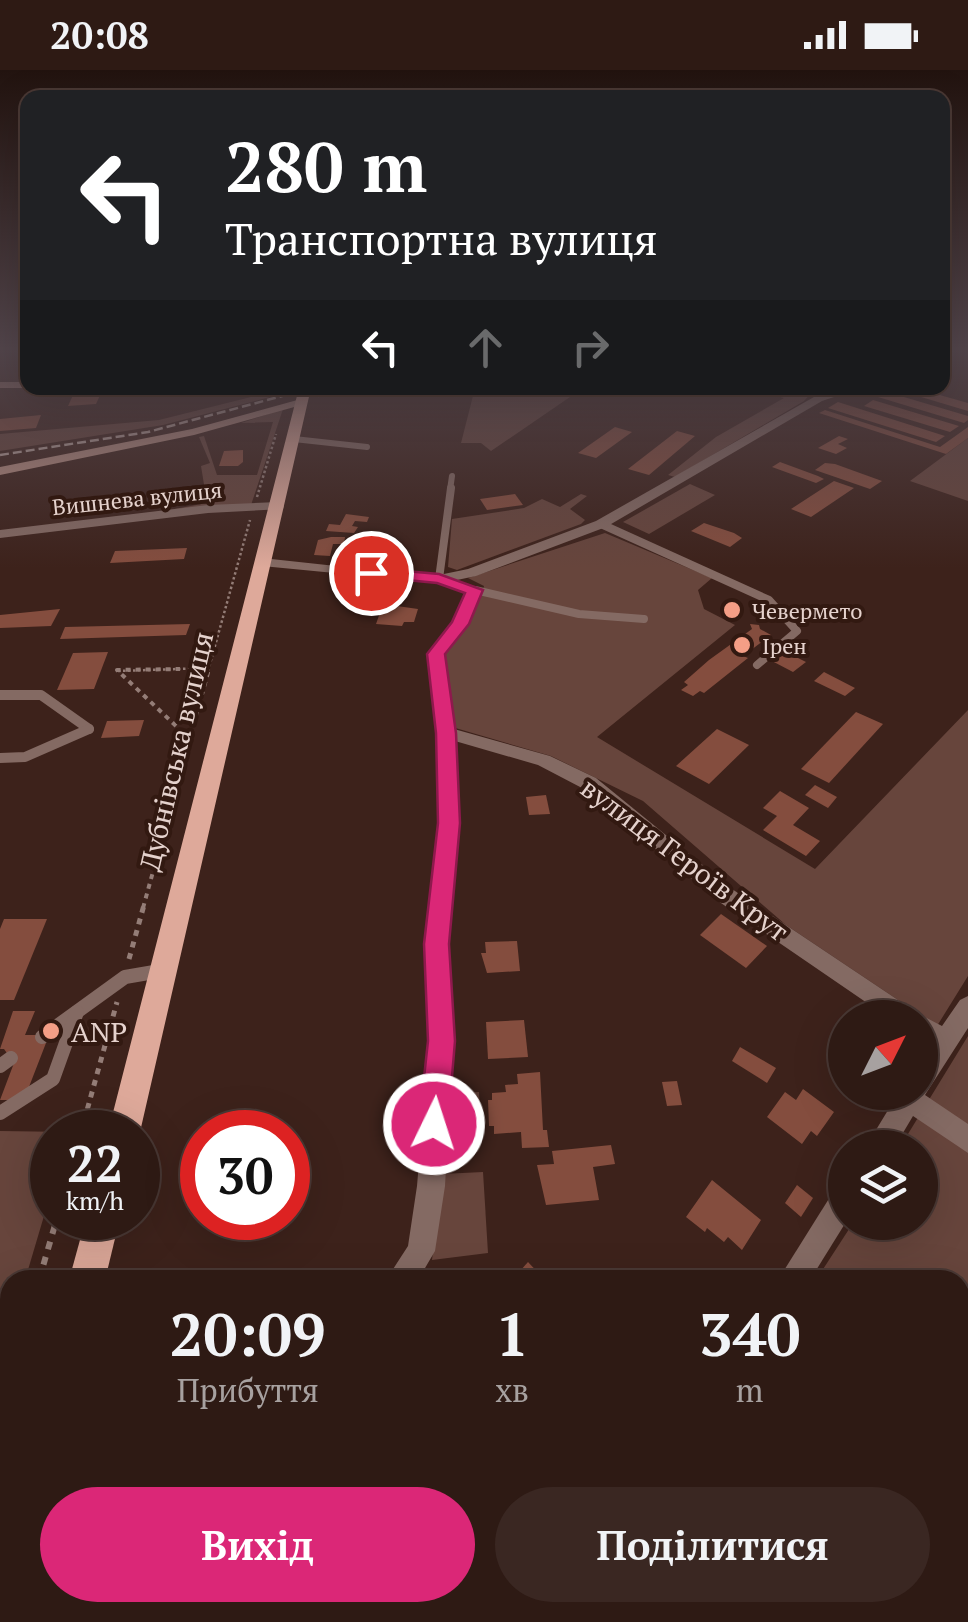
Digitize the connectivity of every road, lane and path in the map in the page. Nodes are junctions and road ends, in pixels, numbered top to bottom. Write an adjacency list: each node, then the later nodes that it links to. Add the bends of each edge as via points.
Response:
1 (221, 423): 7 (street)
2 (287, 423): 10 (path)
3 (295, 423): 5 (main road, Дубнівська вулиця)
4 (776, 423): 11 (street)
5 (294, 439): 6 (lane); 9 (main road, Дубнівська вулиця)
6 (367, 448)
7 (0, 471)
8 (452, 476): 14 (lane)
9 (278, 506): 10 (street, Вишнева вулиця); 13 (main road, Дубнівська вулиця)
10 (254, 507): 12 (street, Вишнева вулиця); 18 (path)
11 (601, 524): 14 (street); 17 (lane, via 769,600 797,631)
12 (0, 534)
13 (262, 562): 14 (street); 23 (main road, Дубнівська вулиця)
14 (439, 579): 15 (street)
15 (475, 590): 16 (lane, via 579,614); 21 (street, via 436,654)
16 (644, 619)
17 (758, 665)
18 (208, 668): 20 (path, via 117,670); 24 (path)
19 (0, 695): 22 (lane, via 40,696 89,729 25,758)
20 (176, 726)
21 (446, 733): 25 (street, вулиця Героїв Крут, via 544,760 589,783 724,895); 42 (street, via 449,823 436,944 441,1041 431,1186 421,1250)
22 (0, 758)
23 (164, 970): 24 (lane); 33 (main road, Дубнівська вулиця)
24 (125, 977): 27 (lane); 32 (path)
25 (882, 1000)
26 (968, 1007): 30 (street)
27 (77, 1012): 29 (lane); 35 (lane, via 54,1079)
28 (938, 1036): 30 (street)
29 (42, 1037)
30 (946, 1042): 31 (street)
31 (938, 1054)
32 (87, 1110)
33 (129, 1110)
34 (935, 1110): 36 (street)
35 (0, 1113)
36 (968, 1140)
37 (828, 1225): 43 (street)
38 (51, 1240): 40 (path)
39 (97, 1240): 41 (main road)
40 (42, 1270)
41 (90, 1270)
42 (408, 1270)
43 (799, 1270)

